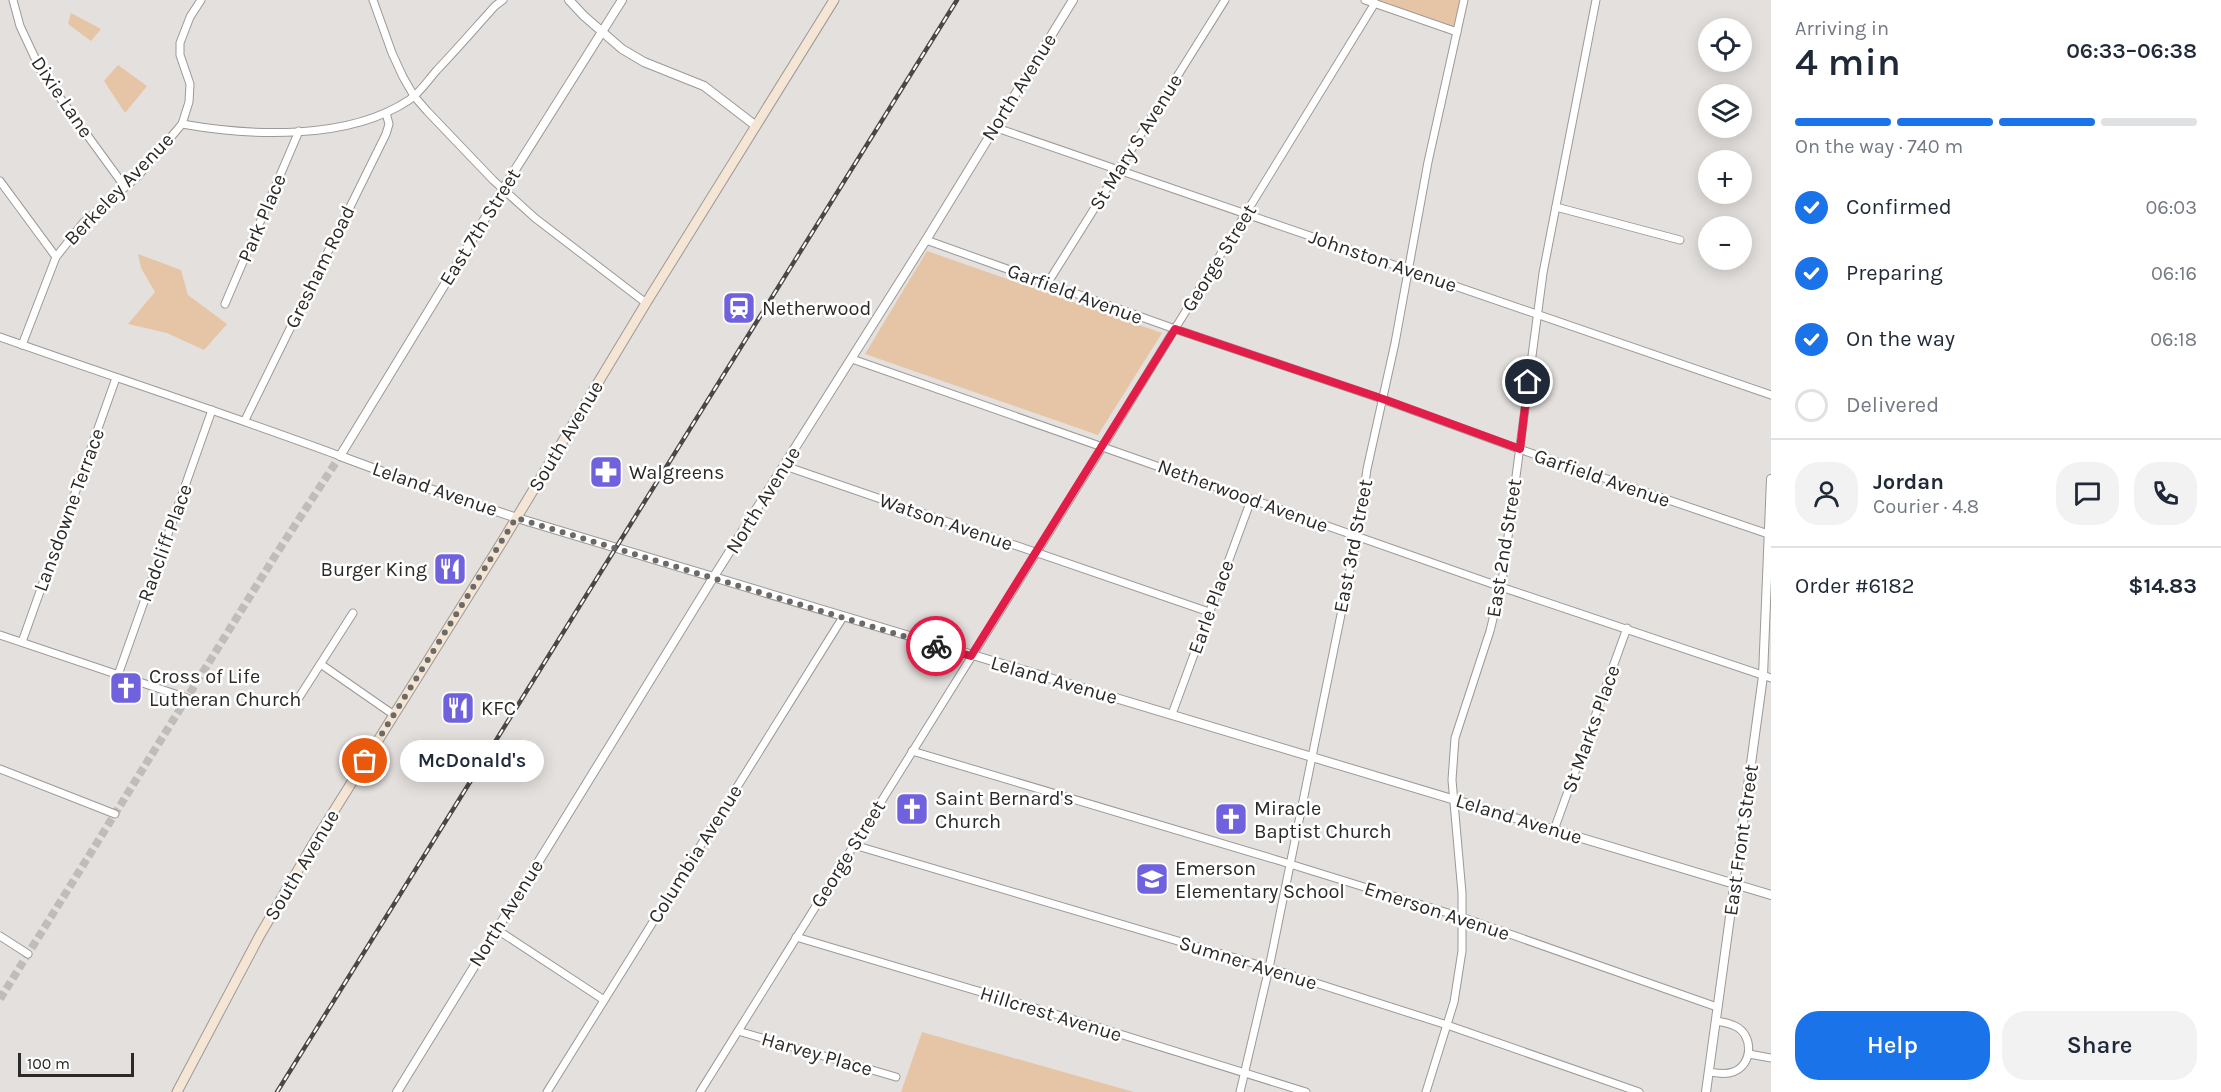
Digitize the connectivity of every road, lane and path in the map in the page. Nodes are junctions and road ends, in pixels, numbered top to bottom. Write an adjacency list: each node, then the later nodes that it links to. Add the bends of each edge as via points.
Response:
1 (13, 0): 24 (street, Dixie Lane, via 20,26 42,73)
2 (201, 0): 18 (street, Berkeley Avenue, via 180,43 190,84)
3 (373, 0): 16 (street, via 392,53)
4 (503, 0): 16 (street)
5 (569, 0): 15 (street)
6 (622, 0): 15 (street, East 7th Street)
7 (834, 0): 19 (main road, South Avenue)
8 (1073, 0): 20 (street, North Avenue)
9 (1225, 0): 22 (street, St Mary S Avenue)
10 (1365, 0): 13 (street)
11 (1464, 0): 14 (street, East 3rd Street)
12 (1596, 0): 26 (street, East 2nd Street)
13 (1375, 3): 14 (street); 27 (street, George Street)
14 (1456, 32): 31 (street, East 3rd Street)
15 (602, 33): 19 (street, via 644,62 704,86); 25 (street, East 7th Street)
16 (414, 96): 17 (street); 25 (street)
17 (387, 113): 21 (street, via 347,125); 44 (street, Gresham Road, via 386,134)
18 (182, 124): 21 (street, via 246,133); 24 (street, Berkeley Avenue)
19 (756, 126): 33 (main road, South Avenue)
20 (994, 127): 22 (street, Johnston Avenue); 28 (street, North Avenue)
21 (299, 131): 34 (street, Park Place)
22 (1119, 170): 27 (street, Johnston Avenue); 32 (street, St Mary S Avenue)
23 (0, 181): 30 (street)
24 (125, 187): 30 (street, Berkeley Avenue, via 83,224)
25 (503, 189): 33 (street); 47 (street, East 7th Street)
26 (1556, 207): 29 (street); 35 (street, East 2nd Street)
27 (1247, 214): 31 (street, Johnston Avenue); 36 (street, George Street)
28 (926, 240): 32 (street, Garfield Avenue); 39 (street, North Avenue)
29 (1680, 240)
30 (56, 257): 38 (street, Berkeley Avenue)
31 (1408, 269): 35 (street, Johnston Avenue); 42 (street, East 3rd Street)
32 (1047, 284): 36 (street, Garfield Avenue)
33 (646, 303): 51 (main road, South Avenue)
34 (225, 304)
35 (1537, 314): 41 (street, Johnston Avenue); 46 (street, East 2nd Street)
36 (1175, 329): 42 (street, Garfield Avenue); 45 (street, George Street)
37 (0, 337): 38 (street, Leland Avenue)
38 (22, 345): 40 (street, Leland Avenue)
39 (852, 359): 45 (street, Netherwood Avenue); 48 (street, North Avenue)
40 (116, 378): 43 (street, Leland Avenue); 62 (street, Lansdowne Terrace)
41 (1771, 395)
42 (1383, 399): 46 (street, Garfield Avenue); 53 (street, East 3rd Street)
43 (212, 410): 44 (street, Leland Avenue); 65 (street, Radcliff Place)
44 (245, 420): 47 (street, Leland Avenue)
45 (1103, 447): 50 (street, Netherwood Avenue); 54 (street, George Street)
46 (1520, 449): 52 (street, Garfield Avenue); 56 (street, East 2nd Street)
47 (340, 456): 51 (street, Leland Avenue)
48 (785, 466): 54 (street, Watson Avenue); 55 (street, North Avenue)
49 (1771, 479): 52 (street, East Front Street)
50 (1251, 500): 53 (street, Netherwood Avenue); 57 (street, Earle Place)
51 (516, 518): 55 (street, Leland Avenue); 70 (main road, South Avenue)
52 (1770, 535): 66 (street, East Front Street)
53 (1356, 536): 56 (street, Netherwood Avenue); 72 (street, East 3rd Street)
54 (1036, 552): 57 (street, Watson Avenue); 63 (street, George Street)
55 (713, 578): 59 (street, Leland Avenue); 82 (street, North Avenue)
56 (1502, 587): 60 (street, Netherwood Avenue); 74 (street, East 2nd Street, via 1457,731 1452,764)
57 (1209, 612): 69 (street, Earle Place)
58 (353, 613): 64 (street)
59 (843, 617): 63 (street, Leland Avenue); 87 (street, Columbia Avenue)
60 (1627, 628): 66 (street, Netherwood Avenue); 76 (street, St Marks Place)
61 (0, 635): 62 (street)
62 (22, 642): 65 (street)
63 (971, 656): 69 (street, Leland Avenue); 71 (street, George Street)
64 (322, 665): 68 (street); 70 (street)
65 (118, 675): 67 (street)
66 (1767, 677): 79 (street, East Front Street)
67 (187, 698)
68 (298, 699)
69 (1172, 714): 72 (street, Leland Avenue)
70 (394, 715): 97 (main road, South Avenue, via 260,935)
71 (912, 751): 77 (street, George Street); 78 (street, Emerson Avenue)
72 (1312, 757): 74 (street, Leland Avenue); 78 (street, East 3rd Street)
73 (0, 769): 75 (street)
74 (1454, 799): 76 (street, Leland Avenue); 81 (street, East 2nd Street)
75 (115, 813)
76 (1554, 830): 79 (street, Leland Avenue)
77 (854, 845): 84 (street, George Street); 86 (street, Sumner Avenue)
78 (1289, 864): 81 (street, Emerson Avenue); 86 (street, East 3rd Street)
79 (1735, 884): 80 (street, Leland Avenue); 88 (street, East Front Street)
80 (1771, 895)
81 (1464, 918): 88 (street, Emerson Avenue); 90 (street, East 2nd Street, via 1458,978)
82 (496, 929): 87 (street); 98 (street, North Avenue)
83 (0, 936): 85 (street)
84 (796, 937): 91 (street, George Street); 94 (street, Hillcrest Avenue)
85 (28, 954)
86 (1269, 968): 90 (street, Sumner Avenue); 94 (street, East 3rd Street)
87 (604, 1000): 99 (street, Columbia Avenue)
88 (1717, 1007): 89 (street, East Front Street)
89 (1716, 1021): 92 (street, via 1741,1030); 95 (street, East Front Street)
90 (1447, 1025): 103 (street, East 2nd Street); 104 (street, Sumner Avenue)
91 (738, 1031): 96 (street, Harvey Place); 100 (street, George Street)
92 (1749, 1054): 93 (street); 95 (street, via 1732,1073)
93 (1771, 1058)
94 (1245, 1072): 101 (street, East 3rd Street); 102 (street, Hillcrest Avenue)
95 (1708, 1072): 105 (street, East Front Street)
96 (896, 1077)
97 (177, 1092)
98 (397, 1092)
99 (547, 1092)
100 (700, 1092)
101 (1240, 1092)
102 (1306, 1092)
103 (1426, 1092)
104 (1639, 1092)
105 (1706, 1092)

